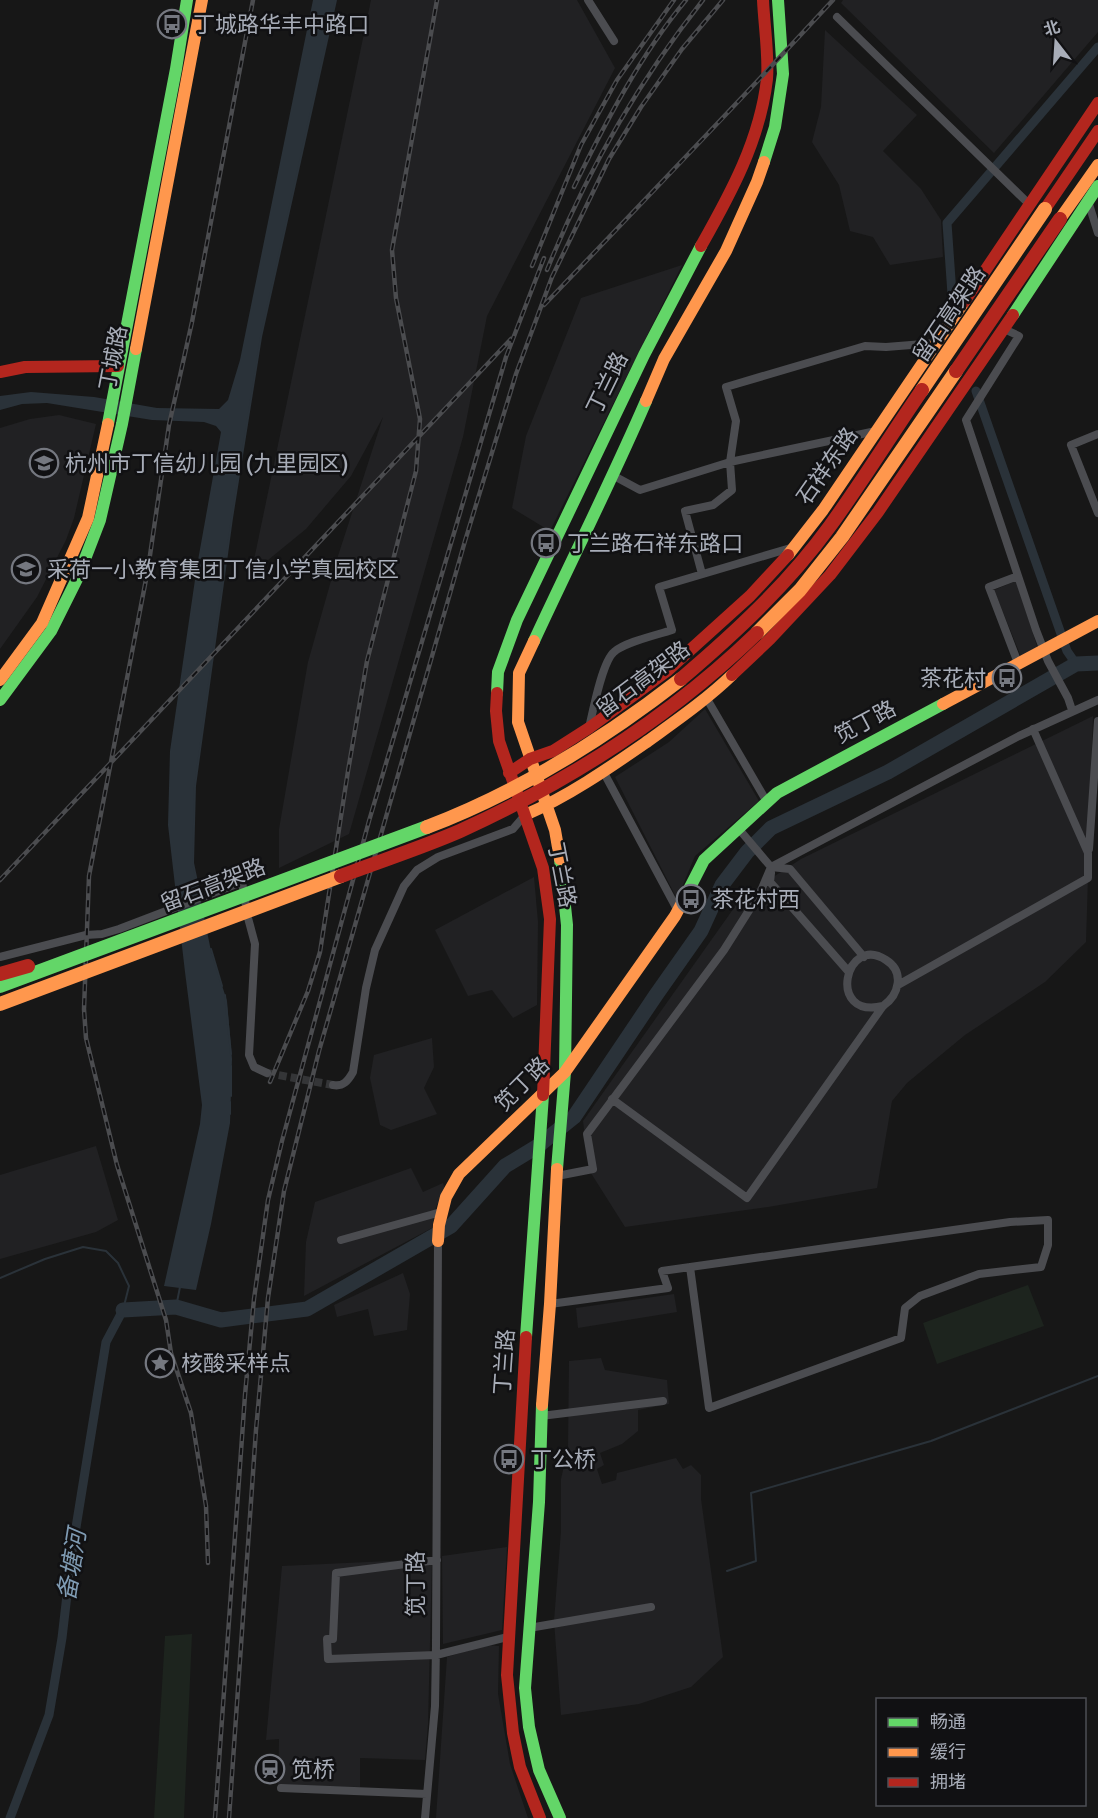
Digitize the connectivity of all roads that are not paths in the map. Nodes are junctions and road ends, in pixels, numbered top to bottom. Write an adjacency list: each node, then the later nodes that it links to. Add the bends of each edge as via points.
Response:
1 (187, 0): 17 (main road, 丁城路)
2 (202, 0): 19 (main road, 丁城路)
3 (588, 0): 7 (street)
4 (763, 0): 42 (main road, 丁兰路, via 767,77 757,130 731,195 644,355 558,533 517,620 498,672 495,711)
5 (778, 0): 24 (main road, 丁兰路, via 783,74 775,127 757,182 726,251 664,359)
6 (837, 17): 13 (street)
7 (614, 41)
8 (1098, 103): 13 (main road, 石祥东路)
9 (1098, 131): 50 (main road, 留石高架路, bridge, via 829,527 739,629 680,680 564,760 450,818)
10 (1098, 165): 51 (main road, 留石高架路, bridge, via 842,537 800,590 689,694 588,764 457,832)
11 (1098, 186): 12 (main road)
12 (1088, 201): 14 (street); 15 (main road)
13 (1030, 205): 16 (main road, 石祥东路)
14 (1098, 232)
15 (1004, 329): 28 (street, via 1019,336 966,420); 33 (main road, via 830,575)
16 (936, 343): 21 (main road, 石祥东路); 23 (street, via 865,346 726,387 736,421)
17 (118, 366): 18 (main road, via 25,367); 19 (main road, 丁城路)
18 (0, 372)
19 (120, 395): 20 (main road, 丁城路)
20 (115, 424): 32 (main road, 丁城路, via 88,518 66,570 42,623); 34 (main road, 丁城路, via 100,520 78,577 51,632)
21 (876, 431): 23 (street); 26 (main road, 石祥东路)
22 (1098, 434): 25 (street, via 1071,445)
23 (730, 462): 24 (street, via 640,490); 27 (street, via 732,490 713,505 685,511)
24 (614, 477): 40 (main road, 丁兰路, via 519,673 518,722)
25 (1098, 513)
26 (795, 547): 27 (street); 38 (main road, 石祥东路, via 702,641)
27 (702, 574): 38 (street, via 659,587 672,630 614,652 602,676)
28 (1018, 576): 30 (street); 31 (street, via 989,587)
29 (1098, 621): 30 (main road, 笕丁路)
30 (1050, 652): 31 (main road, 笕丁路); 36 (street)
31 (1018, 663): 43 (main road, 笕丁路, via 777,793)
32 (0, 680)
33 (707, 699): 41 (main road); 43 (street)
34 (0, 700)
35 (1098, 700): 36 (street)
36 (1072, 710): 39 (street)
37 (1098, 721): 47 (street)
38 (588, 728): 40 (main road, 石祥东路, via 553,751)
39 (1033, 729): 47 (street); 48 (street)
40 (531, 759): 42 (main road, 石祥东路); 44 (main road, 丁兰路)
41 (603, 771): 44 (main road); 49 (street)
42 (508, 773): 45 (main road, 丁兰路)
43 (767, 802): 46 (main road, 笕丁路)
44 (548, 806): 45 (main road); 61 (main road, 丁兰路, via 564,885 567,925)
45 (525, 815): 63 (street, via 513,829 438,857 417,870 404,886 375,950 353,1072 348,1081); 64 (main road, 丁兰路, via 543,868 549,911)
46 (741, 832): 48 (street); 49 (main road, 笕丁路, via 704,860)
47 (1088, 853): 56 (street, via 1089,879)
48 (771, 867): 53 (street, via 790,869); 54 (street, via 770,882); 65 (street, via 760,893 724,950)
49 (678, 911): 61 (main road, 笕丁路)
50 (132, 938): 55 (main road, bridge); 57 (main road, 留石高架路, bridge)
51 (138, 953): 58 (main road, 留石高架路, bridge); 60 (main road, bridge, via 55,993)
52 (0, 957): 62 (street, via 102,934 242,882 255,944 249,1055 254,1067)
53 (864, 957): 54 (street); 56 (street, via 881,957 889,962 895,968)
54 (848, 971): 59 (street, via 847,989 851,997 865,1007)
55 (0, 974)
56 (898, 985): 59 (street)
57 (0, 986)
58 (0, 1004)
59 (883, 1006): 65 (street, via 747,1198)
60 (0, 1014)
61 (565, 1072): 64 (main road, 笕丁路); 66 (main road, 丁兰路)
62 (267, 1073)
63 (333, 1085)
64 (543, 1094): 67 (main road, 笕丁路, via 459,1174 446,1197); 77 (main road, 丁兰路, via 519,1444)
65 (612, 1099): 66 (street, via 587,1134 593,1169)
66 (557, 1176): 71 (main road, 丁兰路)
67 (440, 1219): 68 (street); 69 (main road, 笕丁路)
68 (340, 1240)
69 (438, 1241): 74 (street, 笕丁路)
70 (690, 1267): 70 (street, via 1010,1222 1048,1220 1048,1245 1041,1267 979,1274 920,1296 905,1308 902,1338 709,1408); 71 (street, via 662,1271 668,1288)
71 (550, 1304): 73 (main road, 丁兰路)
72 (663, 1401): 73 (street)
73 (541, 1416): 76 (main road, 丁兰路)
74 (436, 1560): 78 (street, 笕丁路); 78 (street, via 336,1573 333,1638 327,1639 328,1659)
75 (651, 1607): 76 (street)
76 (529, 1628): 83 (main road, 丁兰路, via 525,1688 529,1727 540,1770)
77 (511, 1636): 78 (street); 82 (main road, 丁兰路, via 507,1675 513,1733 520,1767)
78 (436, 1655): 80 (street, 笕丁路)
79 (281, 1788): 80 (street)
80 (427, 1794): 81 (street, 笕丁路)
81 (425, 1818)
82 (540, 1818)
83 (560, 1818)

